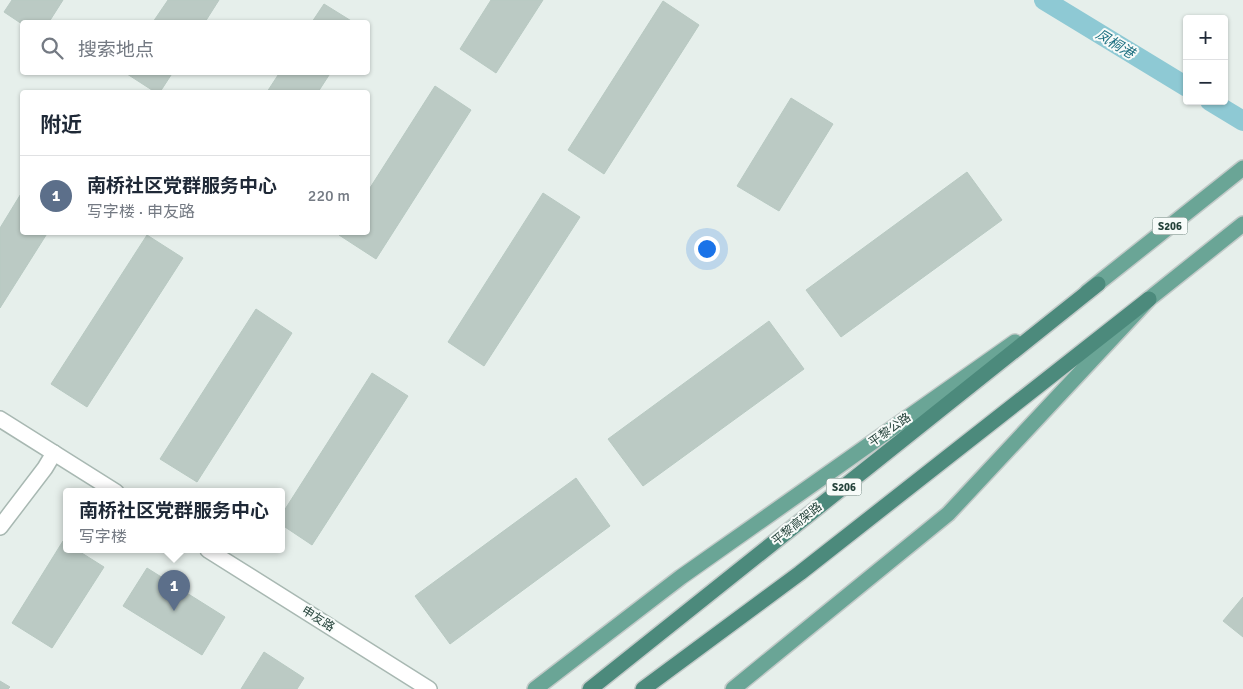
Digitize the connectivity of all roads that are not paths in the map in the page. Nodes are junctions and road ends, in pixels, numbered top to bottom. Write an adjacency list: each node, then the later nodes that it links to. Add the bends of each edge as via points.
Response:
1 (1243, 168): 3 (main road, 平黎公路 / S206)
2 (1243, 224): 4 (main road)
3 (1098, 284): 11 (main road, 平黎公路, via 681,577); 12 (highway, 平黎高架路 / S206)
4 (1149, 299): 13 (highway, via 800,573); 14 (main road, via 948,514)
5 (0, 419): 6 (street)
6 (54, 453): 7 (street); 8 (street)
7 (110, 488)
8 (0, 527)
9 (213, 553): 10 (street, 申友路)
10 (429, 689)
11 (535, 689)
12 (590, 689)
13 (643, 689)
14 (733, 689)

